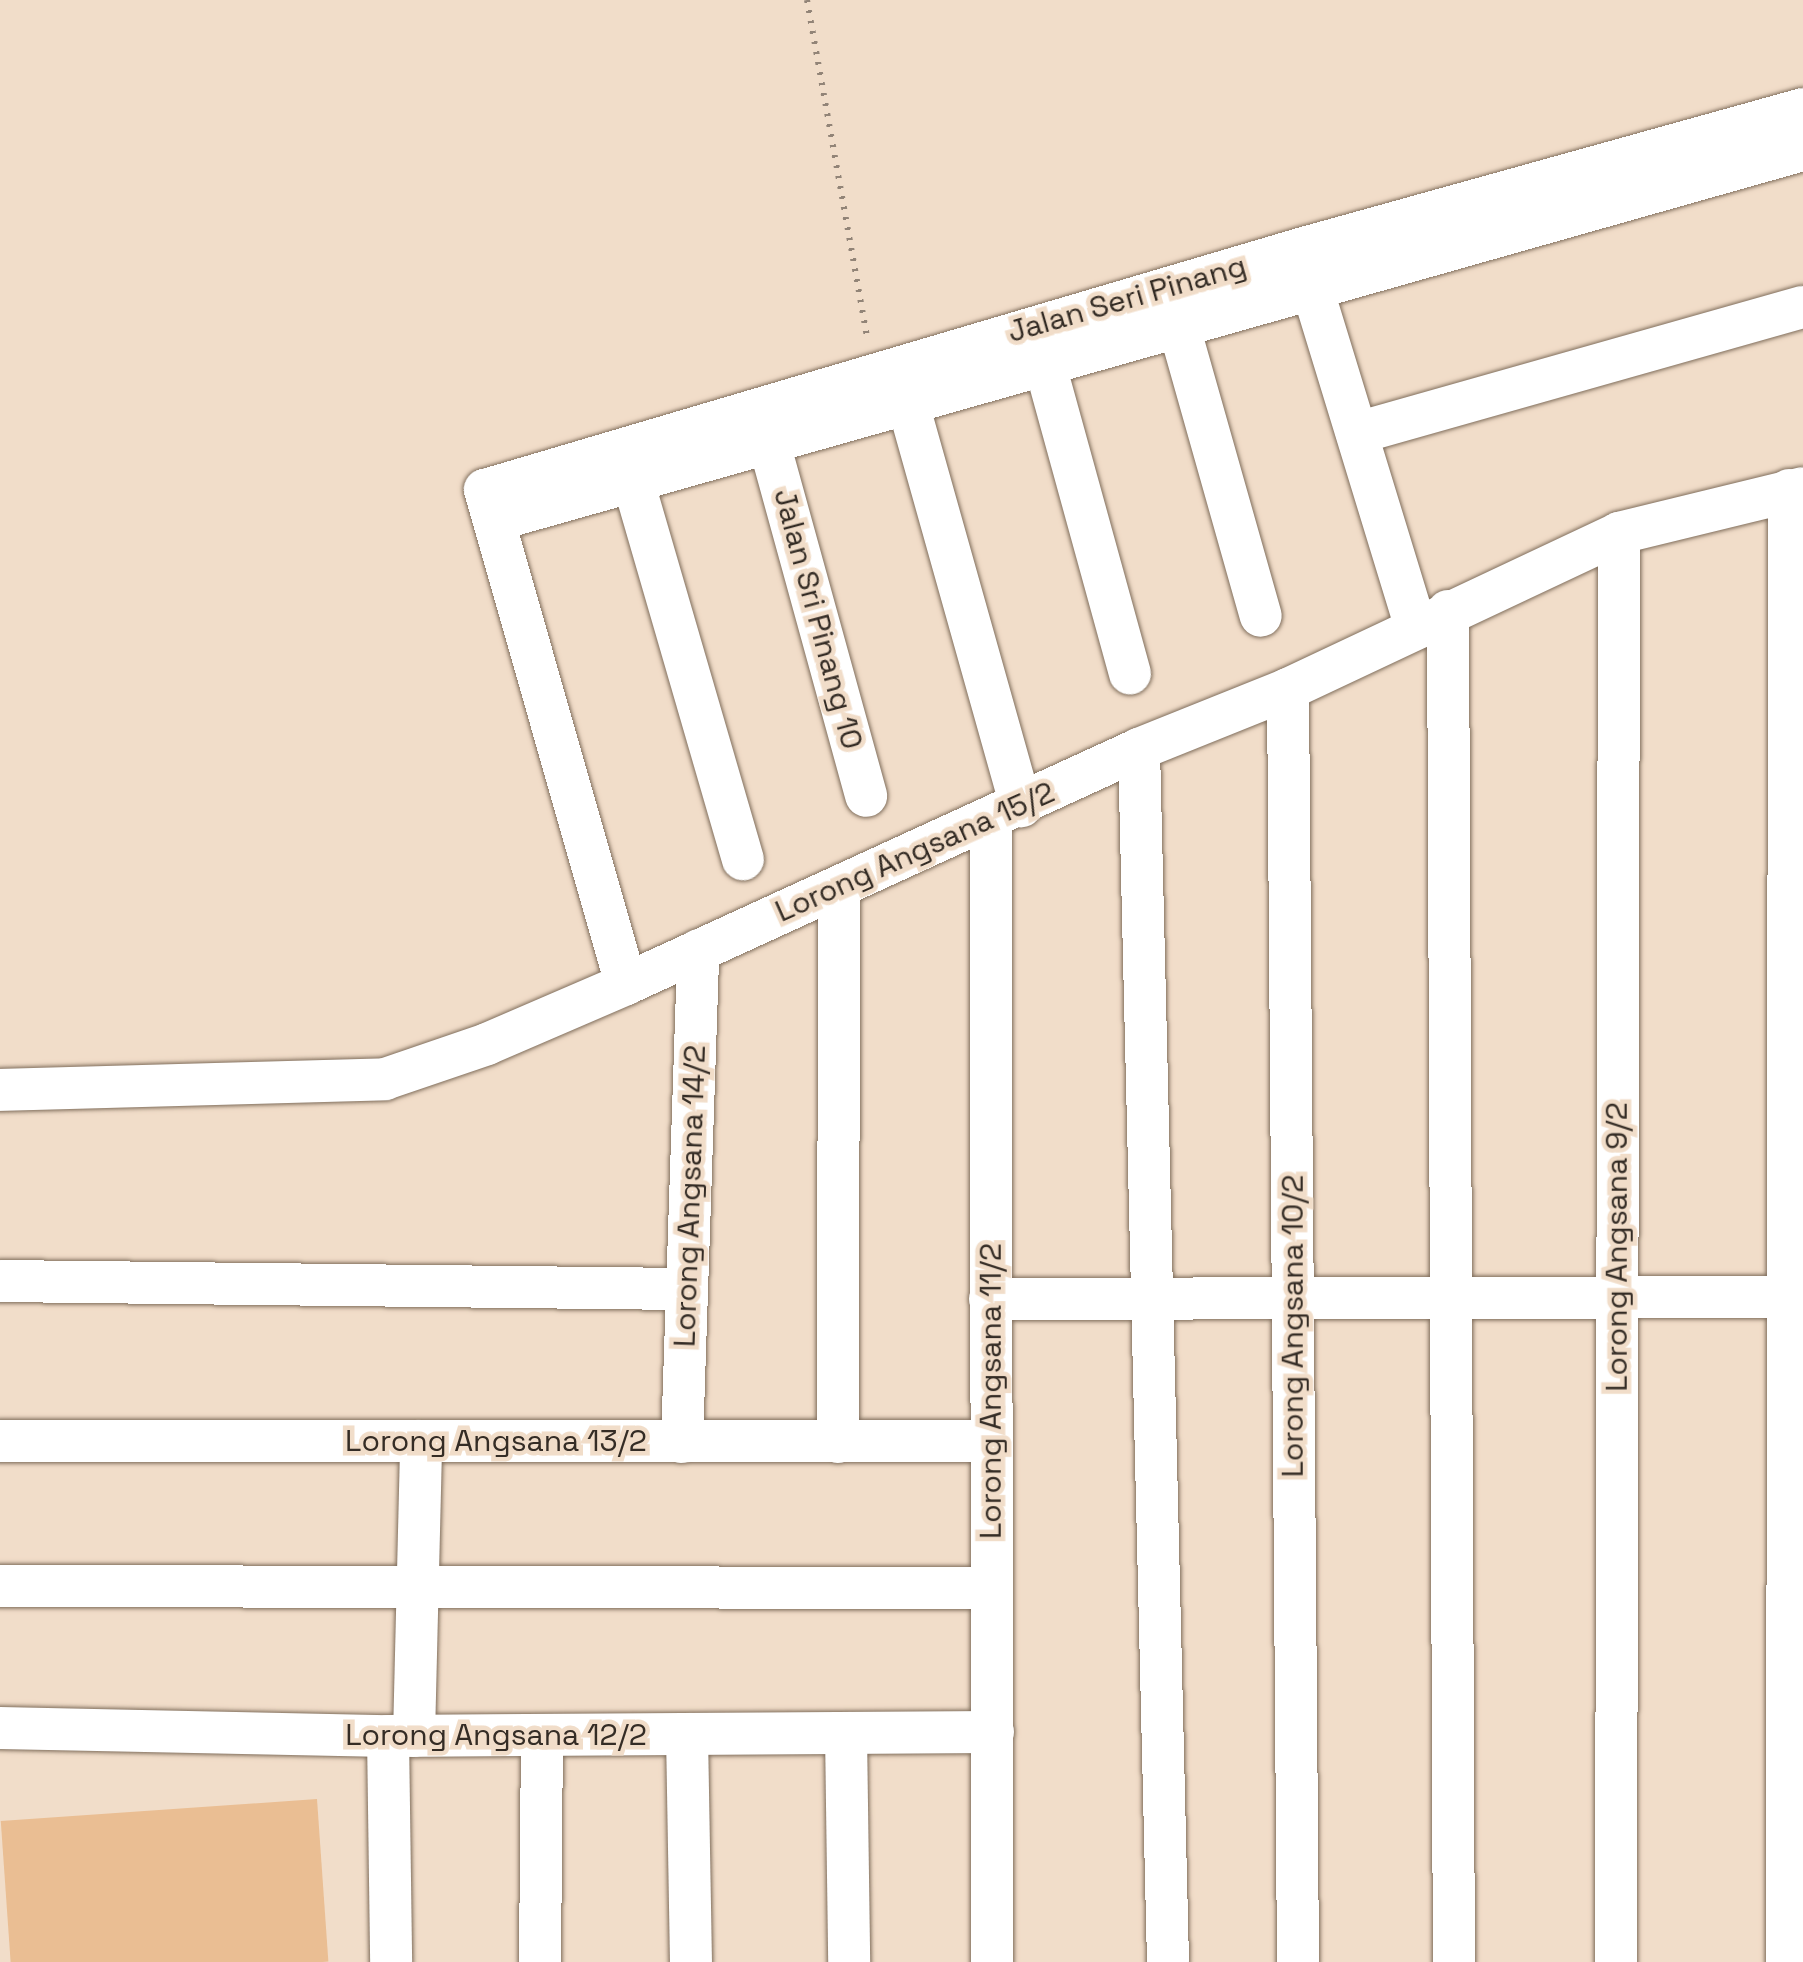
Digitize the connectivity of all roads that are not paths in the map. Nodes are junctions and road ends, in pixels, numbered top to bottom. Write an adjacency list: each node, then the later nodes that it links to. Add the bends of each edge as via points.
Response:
1 (1803, 109): 3 (street, Jalan Seri Pinang)
2 (1803, 150): 3 (street, Jalan Seri Pinang)
3 (1307, 269): 5 (street, Jalan Seri Pinang); 8 (street); 12 (street, Jalan Seri Pinang, via 874,374 485,490)
4 (1803, 307): 8 (street)
5 (1179, 327): 6 (street, Jalan Seri Pinang); 14 (street)
6 (1045, 365): 7 (street, Jalan Seri Pinang); 16 (street)
7 (908, 404): 9 (street, Jalan Seri Pinang); 20 (street, Lorong Angsana 11/2)
8 (1357, 433): 15 (street)
9 (769, 443): 10 (street, Jalan Seri Pinang); 19 (street, Jalan Sri Pinang 10)
10 (633, 481): 12 (street, Jalan Seri Pinang); 21 (street)
11 (1796, 489): 13 (street, Lorong Angsana 15/2); 28 (street)
12 (496, 520): 24 (street, Jalan Seri Pinang)
13 (1619, 532): 15 (street, Lorong Angsana 15/2); 31 (street, Lorong Angsana 9/2)
14 (1261, 616)
15 (1432, 620): 17 (street, Lorong Angsana 15/2); 30 (street)
16 (1130, 673)
17 (1288, 689): 18 (street, Lorong Angsana 15/2); 33 (street, Lorong Angsana 10/2)
18 (1139, 749): 20 (street, Lorong Angsana 15/2); 29 (street)
19 (866, 796)
20 (1006, 813): 22 (street, Lorong Angsana 15/2); 32 (street, Lorong Angsana 11/2)
21 (743, 859)
22 (839, 888): 23 (street, Lorong Angsana 15/2); 37 (street)
23 (698, 950): 24 (street, Lorong Angsana 15/2); 27 (street, Lorong Angsana 14/2)
24 (626, 984): 25 (street, Lorong Angsana 15/2, via 385,1079)
25 (0, 1090)
26 (0, 1281): 27 (street)
27 (687, 1289): 36 (street, Lorong Angsana 14/2)
28 (1794, 1297): 31 (street); 57 (street)
29 (1152, 1298): 32 (street); 33 (street); 53 (street)
30 (1451, 1298): 31 (street); 33 (street); 55 (street)
31 (1617, 1298): 56 (street, Lorong Angsana 9/2)
32 (990, 1299): 38 (street, Lorong Angsana 11/2)
33 (1293, 1299): 54 (street, Lorong Angsana 10/2)
34 (0, 1440): 35 (street, Lorong Angsana 13/2)
35 (421, 1441): 36 (street, Lorong Angsana 13/2); 39 (street)
36 (682, 1442): 37 (street, Lorong Angsana 13/2)
37 (838, 1442): 38 (street, Lorong Angsana 13/2)
38 (991, 1442): 41 (street, Lorong Angsana 11/2)
39 (417, 1583): 40 (street); 41 (street); 47 (street)
40 (0, 1586)
41 (992, 1588): 43 (street, Lorong Angsana 11/2)
42 (0, 1728): 47 (street, Lorong Angsana 12/2)
43 (993, 1732): 44 (street, Lorong Angsana 12/2); 52 (street, Lorong Angsana 11/2)
44 (846, 1733): 45 (street, Lorong Angsana 12/2); 51 (street)
45 (687, 1734): 46 (street, Lorong Angsana 12/2); 50 (street)
46 (542, 1735): 47 (street, Lorong Angsana 12/2); 49 (street)
47 (401, 1736): 48 (street)
48 (390, 1962)
49 (540, 1962)
50 (691, 1962)
51 (850, 1962)
52 (992, 1962)
53 (1168, 1962)
54 (1298, 1962)
55 (1454, 1962)
56 (1616, 1962)
57 (1787, 1962)

